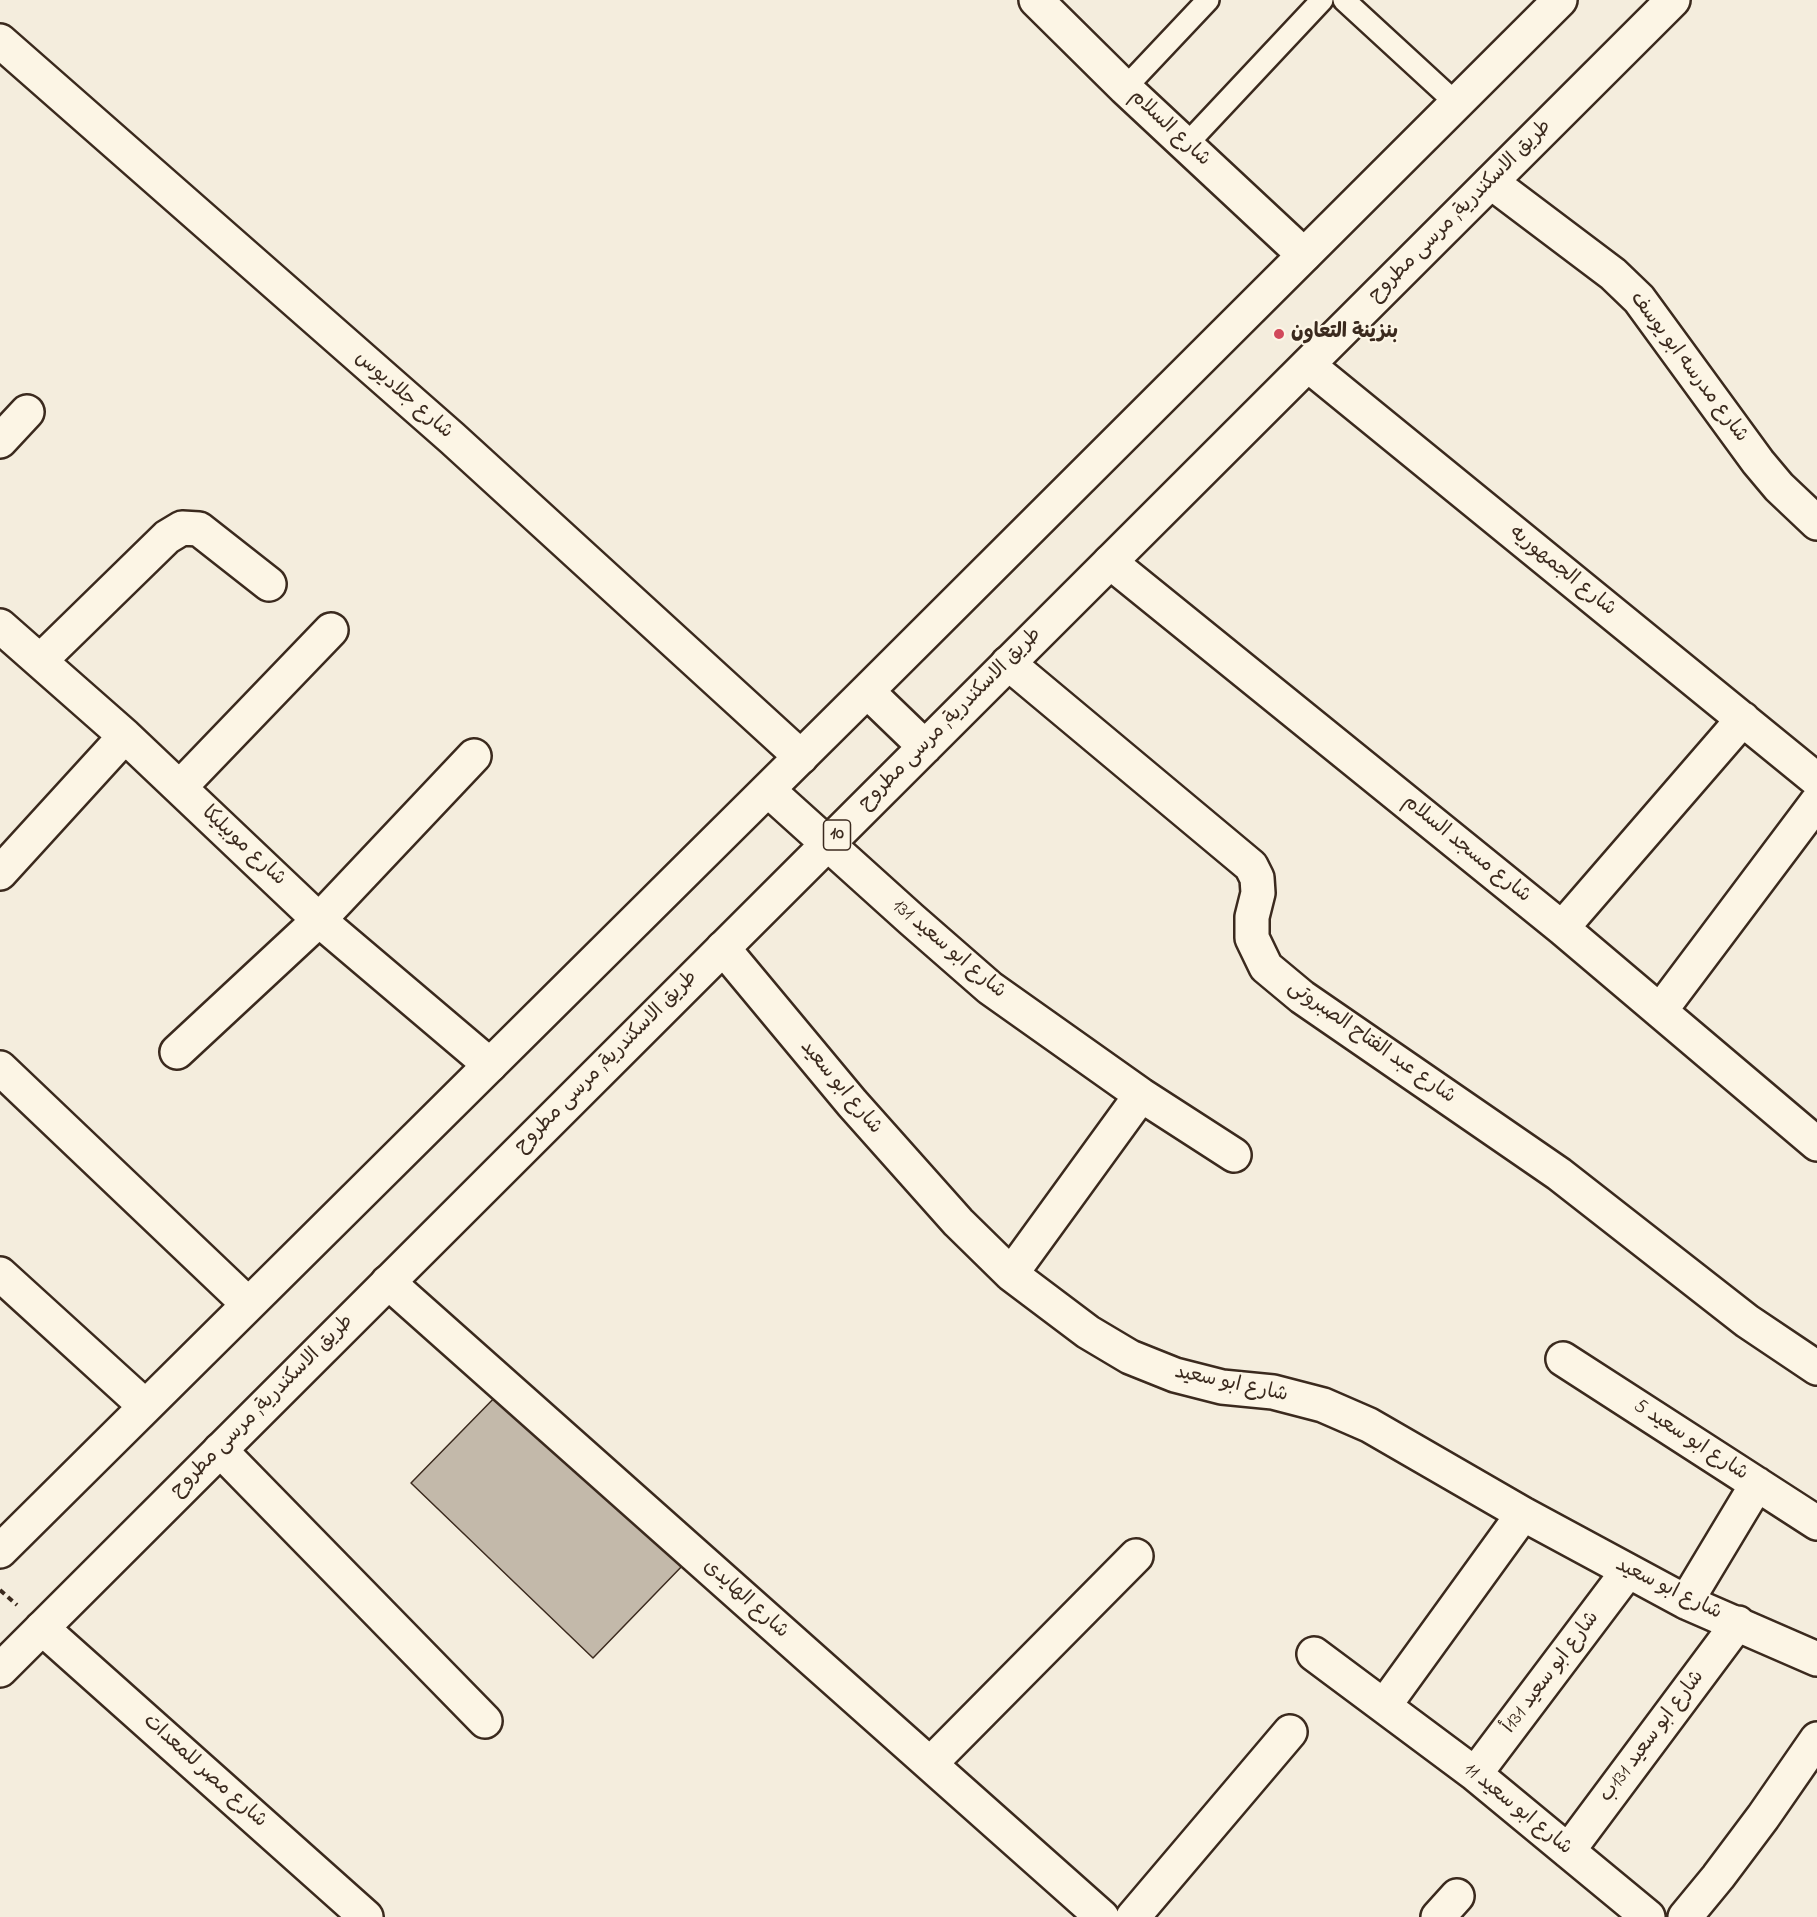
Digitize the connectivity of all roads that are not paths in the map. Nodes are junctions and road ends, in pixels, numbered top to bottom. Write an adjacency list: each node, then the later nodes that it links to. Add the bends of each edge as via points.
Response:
1 (1036, 0): 8 (street, شارع السلام)
2 (1208, 0): 8 (lane)
3 (1322, 0): 10 (lane)
4 (1344, 0): 9 (lane)
5 (1560, 0): 9 (street)
6 (1673, 0): 11 (street, طريق الاسكندرية, مرسى مطروح / 10)
7 (0, 41): 28 (street, شارع جلاديوس, via 452,438)
8 (1125, 88): 10 (street, شارع السلام)
9 (1456, 104): 12 (street)
10 (1186, 145): 12 (street, شارع السلام)
11 (1491, 182): 13 (street, طريق الاسكندرية, مرسى مطروح / 10); 16 (street, شارع مدرسه ابو يوسف, via 1613,274 1639,299 1758,462)
12 (1304, 255): 23 (street)
13 (1308, 365): 17 (street, طريق الاسكندرية, مرسى مطروح / 10); 24 (street, شارع الجمهوريه)
14 (27, 412): 15 (street)
15 (0, 441)
16 (1817, 523)
17 (1110, 562): 22 (street, طريق الاسكندرية, مرسى مطروح / 10); 36 (street, شارع مسجد السلام)
18 (268, 584): 21 (street, via 199,529 182,528 167,537)
19 (0, 626): 21 (street, شارع موبيليكا)
20 (331, 630): 30 (street)
21 (40, 661): 25 (street, شارع موبيليكا)
22 (1008, 663): 26 (street, طريق الاسكندرية, مرسى مطروح / 10); 50 (street, شارع عبد الفتاح الصبروتى, via 1251,866 1258,892 1252,938 1266,967 1302,997 1559,1174 1747,1321)
23 (867, 691): 26 (street); 28 (street)
24 (1743, 719): 29 (street, شارع الجمهوريه); 36 (street)
25 (125, 736): 30 (street, شارع موبيليكا); 34 (street)
26 (925, 747): 33 (street, طريق الاسكندرية, مرسى مطروح / 10)
27 (474, 756): 35 (street)
28 (801, 757): 31 (street)
29 (1817, 780)
30 (180, 787): 35 (street, شارع موبيليكا)
31 (768, 790): 33 (street, شارع ابو سعيد 131); 40 (street)
32 (1817, 802): 38 (street)
33 (828, 844): 37 (street, طريق الاسكندرية, مرسى مطروح / 10); 42 (street, شارع ابو سعيد 131, via 990,988)
34 (0, 873)
35 (319, 920): 39 (street); 40 (street, شارع موبيليكا)
36 (1562, 928): 38 (street, شارع مسجد السلام)
37 (723, 948): 46 (street, شارع ابو سعيد, via 852,1103 958,1222); 47 (street, طريق الاسكندرية, مرسى مطروح / 10)
38 (1660, 1011): 43 (street, شارع مسجد السلام)
39 (177, 1052)
40 (490, 1065): 48 (street)
41 (0, 1068): 48 (street)
42 (1141, 1095): 44 (street, شارع ابو سعيد 131); 46 (street)
43 (1817, 1144)
44 (1234, 1155)
45 (0, 1274): 51 (street)
46 (1011, 1274): 54 (street, شارع ابو سعيد, via 1088,1332 1130,1357 1203,1383 1273,1392 1323,1405 1370,1425)
47 (388, 1282): 52 (street, طريق الاسكندرية, مرسى مطروح / 10); 69 (street, شارع الهايدى)
48 (248, 1304): 51 (street)
49 (1563, 1359): 53 (street, شارع ابو سعيد 5)
50 (1817, 1368)
51 (145, 1407): 56 (street)
52 (220, 1450): 61 (street, طريق الاسكندرية, مرسى مطروح / 10); 66 (street)
53 (1757, 1484): 55 (street, شارع ابو سعيد 5); 59 (street)
54 (1523, 1514): 58 (street, شارع ابو سعيد); 65 (street)
55 (1817, 1523)
56 (0, 1551)
57 (1136, 1556): 69 (street)
58 (1628, 1571): 59 (street, شارع ابو سعيد); 70 (street, شارع ابو سعيد 131أ)
59 (1686, 1602): 60 (street, شارع ابو سعيد)
60 (1738, 1623): 63 (street, شارع ابو سعيد); 71 (street, شارع ابو سعيد 131ب)
61 (42, 1628): 64 (street, طريق الاسكندرية, مرسى مطروح / 10); 72 (street, شارع مصر للمعدات)
62 (1314, 1654): 65 (street, شارع ابو سعيد 11)
63 (1817, 1659)
64 (0, 1670)
65 (1384, 1706): 70 (street, شارع ابو سعيد 11)
66 (485, 1721)
67 (1290, 1732): 74 (street)
68 (1817, 1739): 76 (street, via 1757,1826)
69 (930, 1764): 73 (street, شارع الهايدى)
70 (1475, 1774): 71 (street, شارع ابو سعيد 11)
71 (1568, 1851): 75 (street, شارع ابو سعيد 11)
72 (366, 1917)
73 (1102, 1917)
74 (1133, 1917)
75 (1648, 1917)
76 (1685, 1917)

